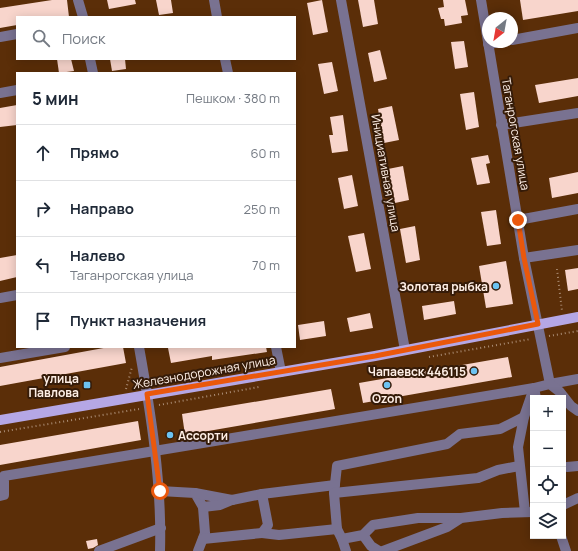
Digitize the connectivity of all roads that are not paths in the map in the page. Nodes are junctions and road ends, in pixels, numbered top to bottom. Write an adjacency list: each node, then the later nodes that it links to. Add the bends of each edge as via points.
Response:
1 (78, 0): 6 (street)
2 (214, 0): 7 (street)
3 (341, 0): 32 (street, Инициативная улица)
4 (481, 0): 5 (street, Таганрогская улица)
5 (483, 12)
6 (83, 16)
7 (217, 16)
8 (578, 28): 11 (street)
9 (16, 34): 10 (street)
10 (0, 37)
11 (518, 39)
12 (489, 48): 20 (street, Таганрогская улица)
13 (90, 60): 15 (street)
14 (225, 60): 16 (street)
15 (93, 72)
16 (228, 72)
17 (16, 90): 18 (street)
18 (0, 94)
19 (578, 113): 20 (street)
20 (501, 125): 22 (street, Таганрогская улица)
21 (578, 209): 22 (street)
22 (518, 220): 24 (street, Таганрогская улица)
23 (578, 250): 24 (street)
24 (524, 258): 28 (street, Таганрогская улица)
25 (16, 295): 26 (street)
26 (0, 298)
27 (578, 317): 28 (main road, Железнодорожная улица)
28 (538, 324): 32 (main road, Железнодорожная улица); 36 (street, Таганрогская улица)
29 (59, 348): 33 (street)
30 (139, 348): 38 (street)
31 (276, 348): 34 (street)
32 (405, 350): 34 (main road, Железнодорожная улица)
33 (0, 358)
34 (280, 372): 38 (main road, Железнодорожная улица)
35 (578, 379): 36 (street)
36 (550, 384): 37 (street); 39 (street)
37 (535, 393): 40 (street); 42 (street)
38 (147, 394): 41 (main road, Железнодорожная улица); 42 (street)
39 (578, 411)
40 (524, 417): 43 (street, via 518,447); 46 (street, via 500,430 460,434 447,444 337,466)
41 (0, 420)
42 (154, 451): 47 (street); 50 (street, via 4,476 4,495)
43 (519, 466): 46 (street, via 498,470 478,478); 55 (street)
44 (578, 466): 45 (street)
45 (567, 467)
46 (335, 489): 49 (street); 58 (street)
47 (160, 491): 48 (street); 57 (street)
48 (195, 493): 52 (street); 54 (street)
49 (262, 494): 52 (street); 59 (street, via 268,525)
50 (0, 496)
51 (578, 498): 53 (street)
52 (232, 500): 54 (street, via 220,505)
53 (566, 504)
54 (202, 507): 61 (street, via 205,533)
55 (529, 512): 56 (street)
56 (461, 518): 60 (street, via 418,518 373,525); 69 (street, via 447,527)
57 (161, 528): 64 (street); 65 (street)
58 (337, 529): 59 (street, via 279,536); 62 (street)
59 (262, 533): 61 (street)
60 (363, 535): 62 (street); 68 (street, via 371,546)
61 (203, 539): 66 (street)
62 (342, 539): 67 (street)
63 (562, 539): 70 (street)
64 (99, 551)
65 (160, 551)
66 (198, 551)
67 (346, 551)
68 (379, 551)
69 (383, 551)
70 (566, 551)

